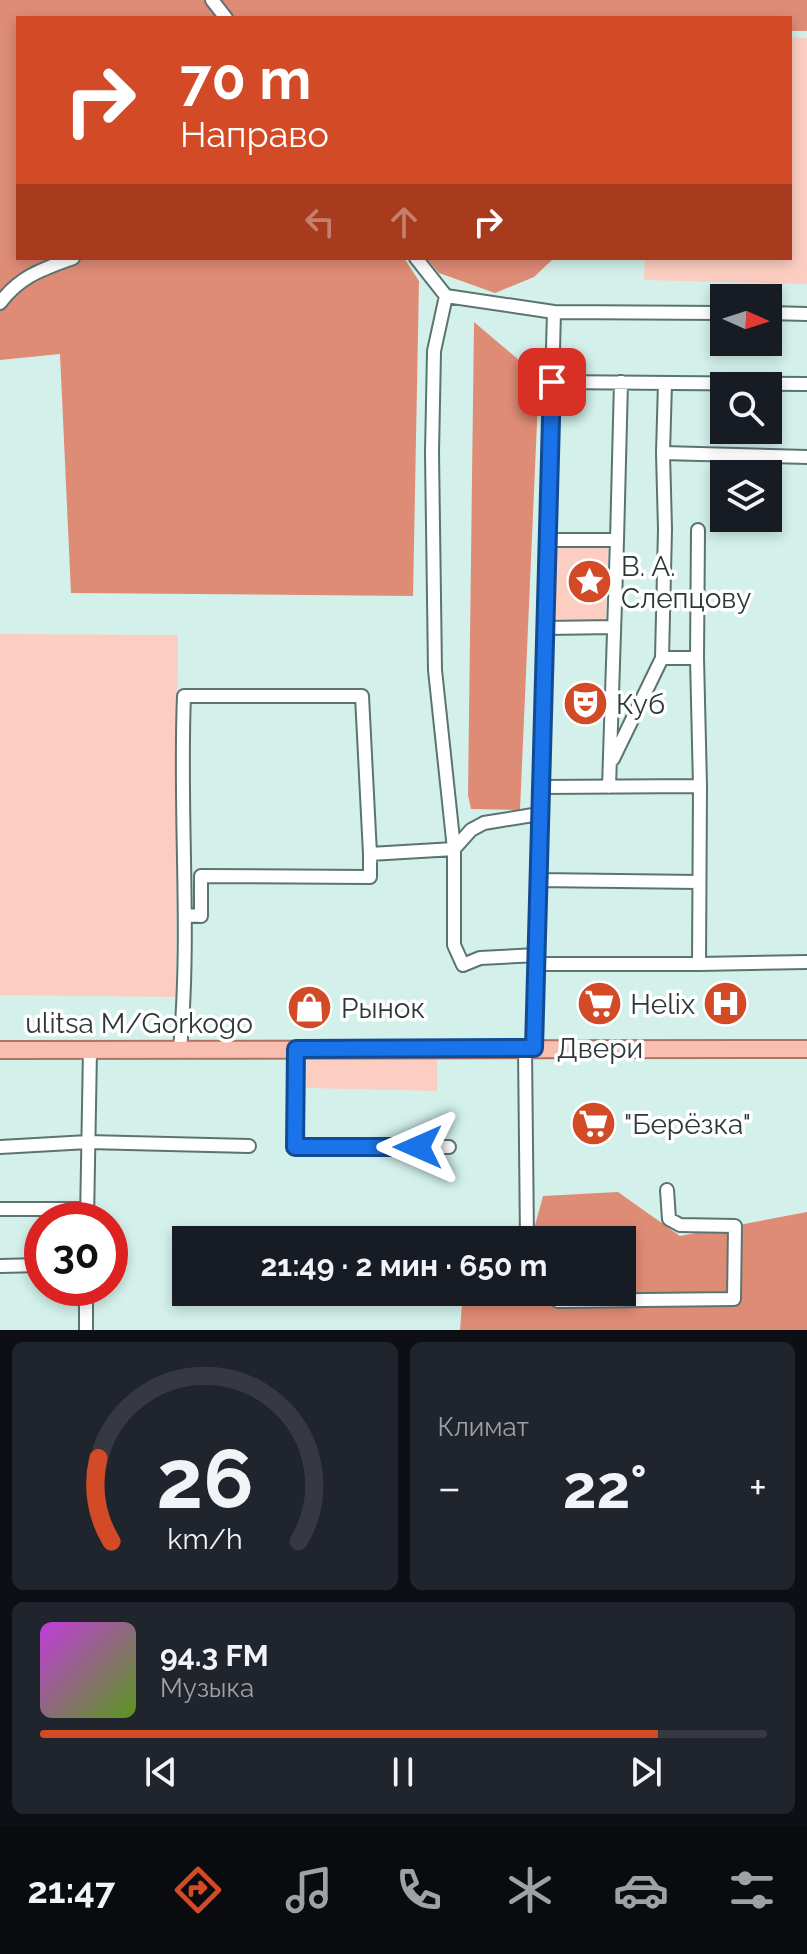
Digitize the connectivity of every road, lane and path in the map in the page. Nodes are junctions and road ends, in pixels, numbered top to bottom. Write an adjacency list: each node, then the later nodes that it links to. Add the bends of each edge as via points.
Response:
1 (212, 0): 2 (street)
2 (224, 16)
3 (67, 260): 6 (street, via 12,287)
4 (418, 260): 5 (street)
5 (446, 296): 7 (street); 29 (street, via 434,351 432,484 435,670)
6 (0, 303)
7 (554, 312): 8 (street); 11 (street)
8 (710, 313)
9 (782, 313): 10 (street)
10 (807, 314)
11 (552, 382): 12 (street); 18 (street)
12 (621, 382): 13 (street); 19 (street)
13 (665, 383): 14 (street); 15 (street)
14 (807, 384)
15 (663, 453): 16 (street); 22 (street)
16 (807, 457)
17 (698, 530): 23 (street)
18 (547, 540): 19 (street); 21 (street)
19 (617, 540): 20 (street)
20 (614, 627): 21 (street); 24 (street)
21 (545, 628): 26 (street)
22 (662, 658): 23 (street); 24 (street)
23 (697, 658): 25 (street)
24 (610, 766): 27 (street)
25 (700, 786): 27 (street); 32 (street)
26 (540, 787): 27 (street); 28 (street)
27 (609, 787)
28 (539, 814): 29 (street, via 484,823); 31 (street)
29 (454, 849): 30 (street); 34 (street, via 454,945 463,965 480,958)
30 (370, 854): 33 (street, via 370,877 201,876 201,916); 33 (street, via 362,696 184,696)
31 (538, 880): 32 (street); 34 (street)
32 (699, 882): 36 (street)
33 (185, 915): 38 (street)
34 (536, 960): 36 (street); 37 (street)
35 (807, 962): 36 (street)
36 (699, 964)
37 (530, 1048): 39 (main road, ulitsa M/Gorkogo); 40 (main road, ulitsa M/Gorkogo); 51 (street)
38 (180, 1049): 39 (main road, ulitsa M/Gorkogo); 42 (main road, ulitsa M/Gorkogo)
39 (296, 1049): 46 (street, via 295,1147)
40 (807, 1049)
41 (0, 1050): 42 (main road, ulitsa M/Gorkogo)
42 (90, 1050): 43 (street)
43 (88, 1142): 44 (street); 45 (street); 48 (street)
44 (249, 1146)
45 (0, 1147)
46 (449, 1147)
47 (667, 1190): 54 (street, via 669,1219 680,1225 735,1226 734,1299)
48 (88, 1202)
49 (0, 1209): 50 (street)
50 (24, 1210)
51 (527, 1226)
52 (24, 1265): 53 (street)
53 (0, 1266)
54 (636, 1300)
55 (86, 1306): 56 (street)
56 (86, 1330)

